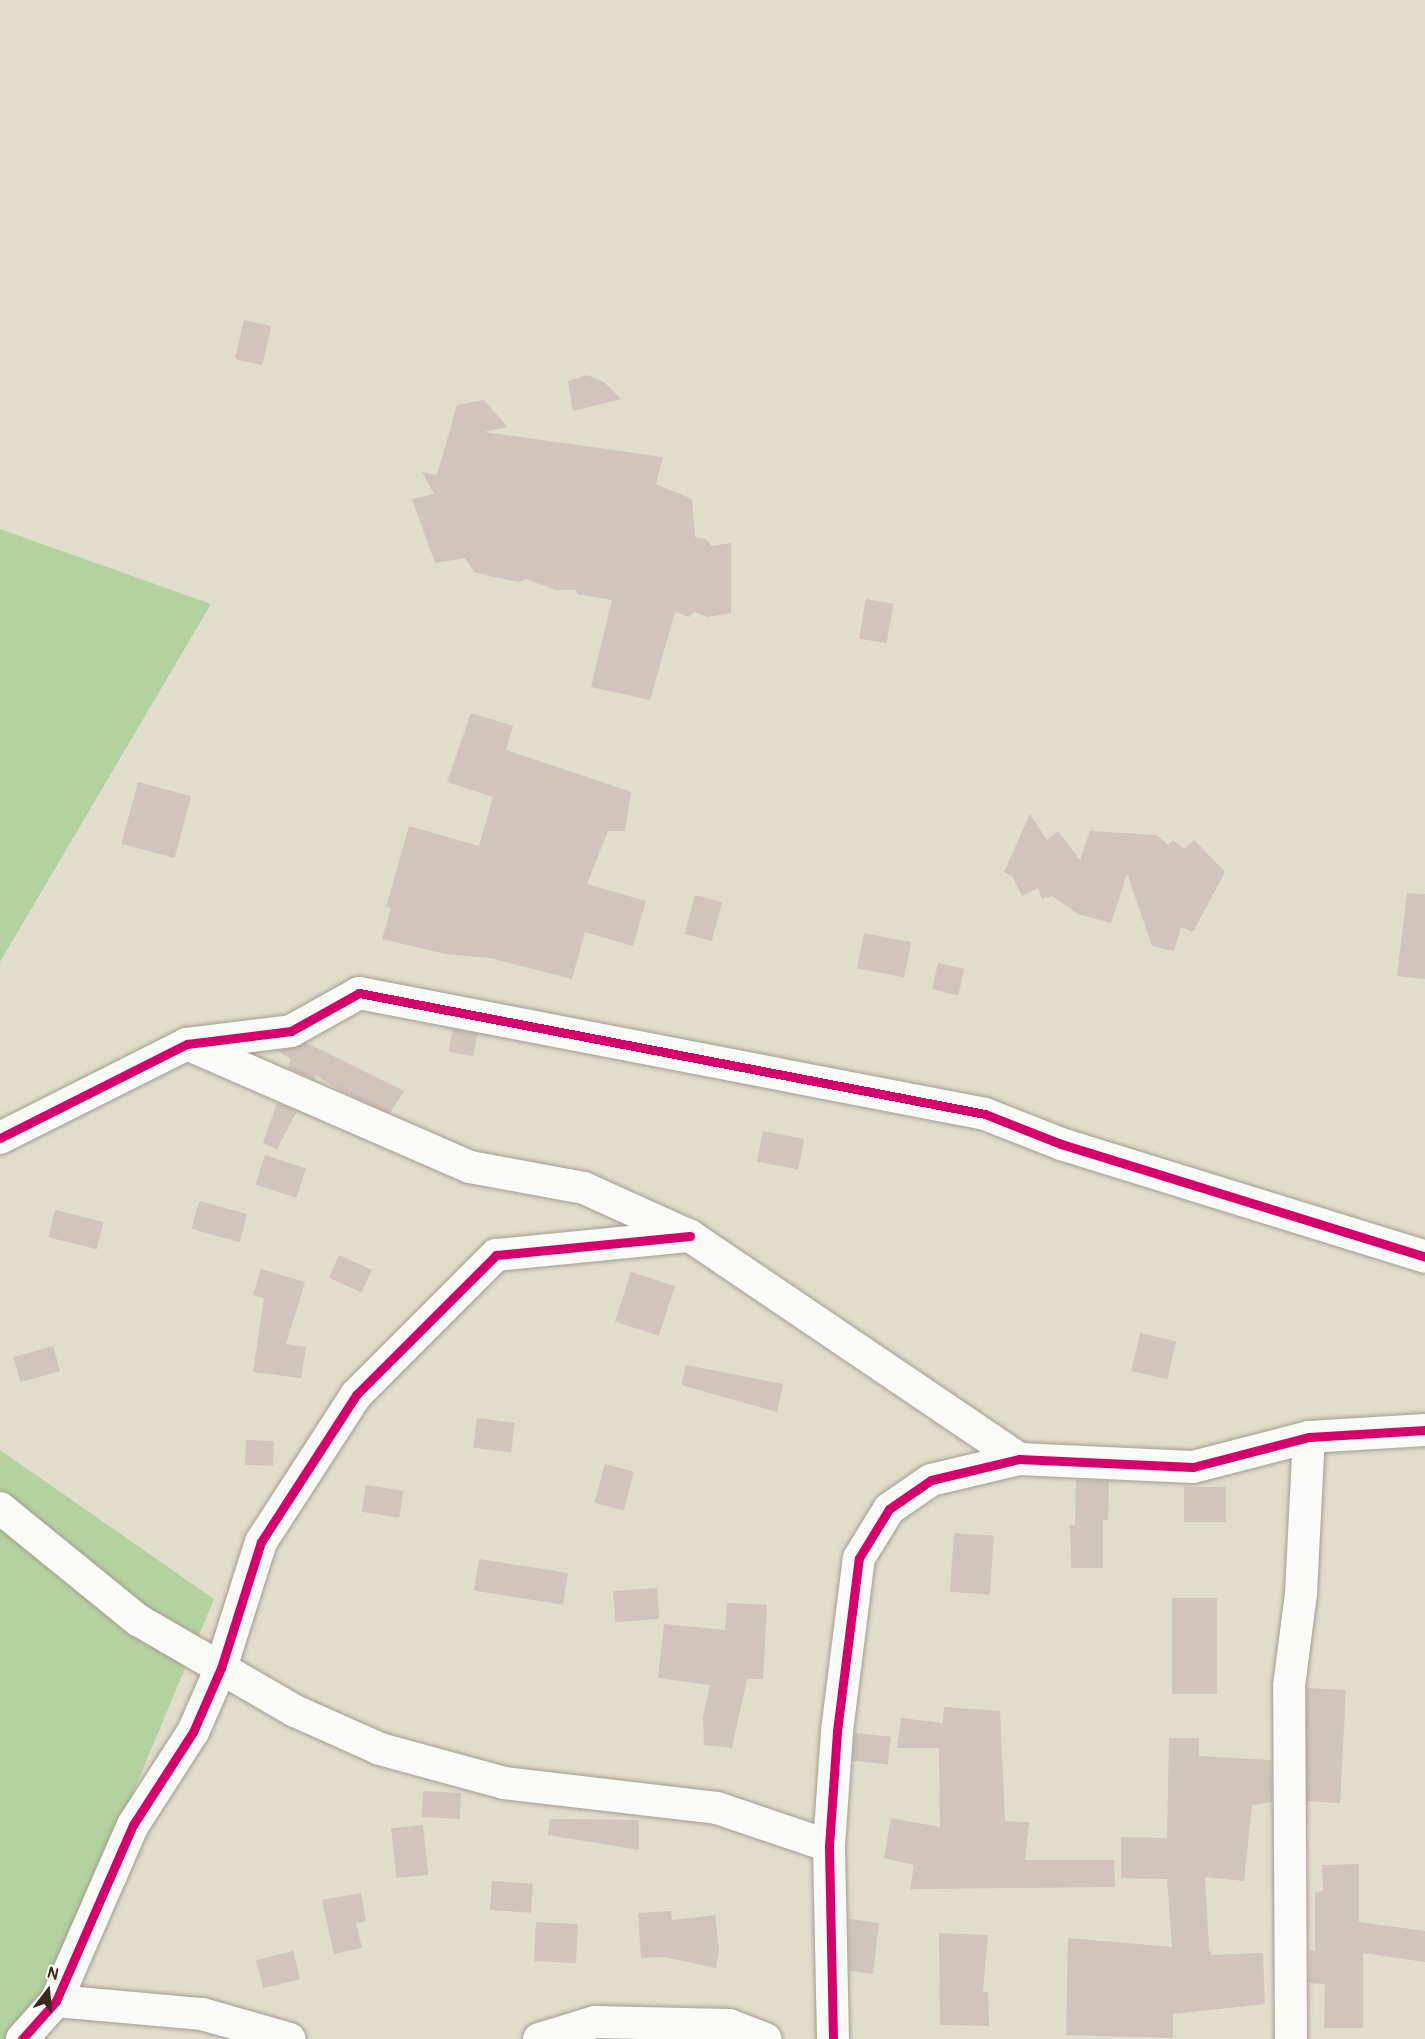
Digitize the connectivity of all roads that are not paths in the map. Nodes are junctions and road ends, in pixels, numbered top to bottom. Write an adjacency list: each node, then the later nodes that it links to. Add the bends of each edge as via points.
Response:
1 (187, 1044): 2 (street); 3 (street, via 470,1167 584,1188); 4 (street, via 291,1031 359,993 986,1114 1061,1144)
2 (0, 1138)
3 (690, 1236): 7 (street); 9 (street, via 496,1255 356,1395 261,1542)
4 (1425, 1257)
5 (1425, 1430): 6 (street)
6 (1309, 1437): 7 (street, via 1193,1467); 17 (street, via 1301,1593 1289,1686)
7 (1019, 1459): 10 (street, via 932,1480 890,1509 860,1558 837,1731)
8 (0, 1508): 9 (street, via 138,1620)
9 (221, 1668): 10 (street, via 295,1711 380,1749 504,1783 717,1808); 11 (street, via 193,1731 134,1825)
10 (829, 1846): 16 (street)
11 (56, 2001): 12 (street); 13 (street, via 202,2014)
12 (22, 2039)
13 (290, 2039)
14 (539, 2039): 15 (street, via 595,2022 729,2025)
15 (765, 2039)
16 (833, 2039)
17 (1291, 2039)

